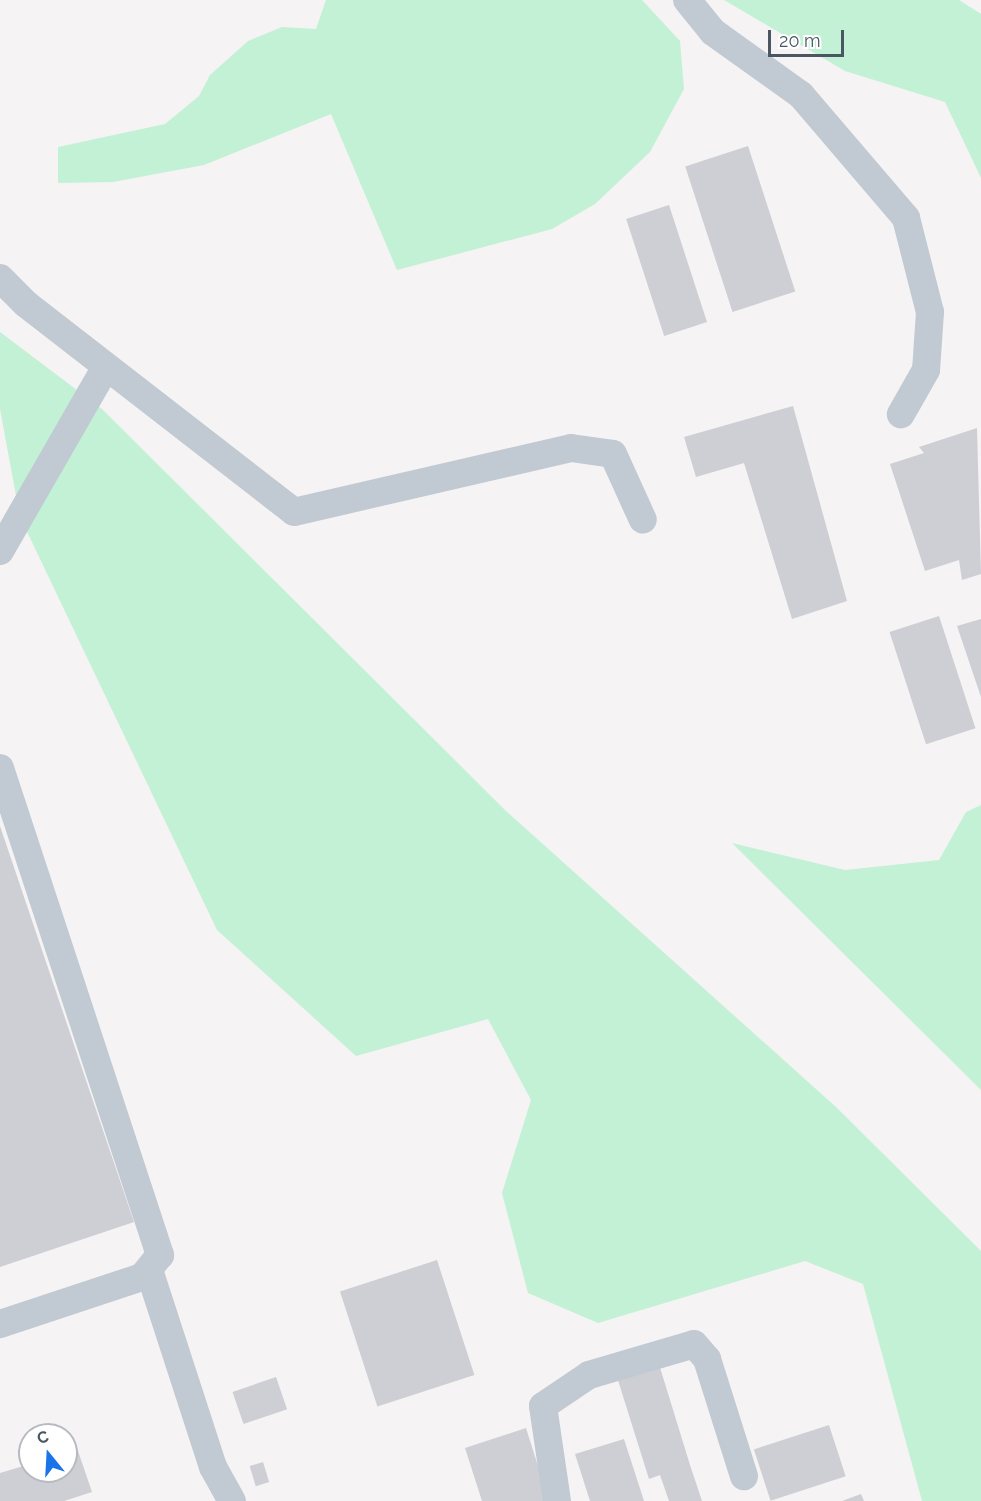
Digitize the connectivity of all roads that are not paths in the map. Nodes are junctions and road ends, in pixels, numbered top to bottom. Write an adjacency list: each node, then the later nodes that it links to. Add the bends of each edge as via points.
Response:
1 (687, 0): 4 (street, via 713,32 801,95 906,218 930,312 926,370)
2 (0, 278): 3 (street)
3 (106, 367): 5 (street, via 294,513 571,448 613,454); 6 (street)
4 (901, 414)
5 (643, 520)
6 (0, 550)
7 (0, 768): 8 (street, via 156,1232 160,1255)
8 (149, 1270): 9 (street, via 142,1277); 11 (street, via 213,1467)
9 (0, 1324)
10 (744, 1476): 12 (street, via 707,1359 694,1344 589,1376 543,1406)
11 (232, 1501)
12 (557, 1501)

